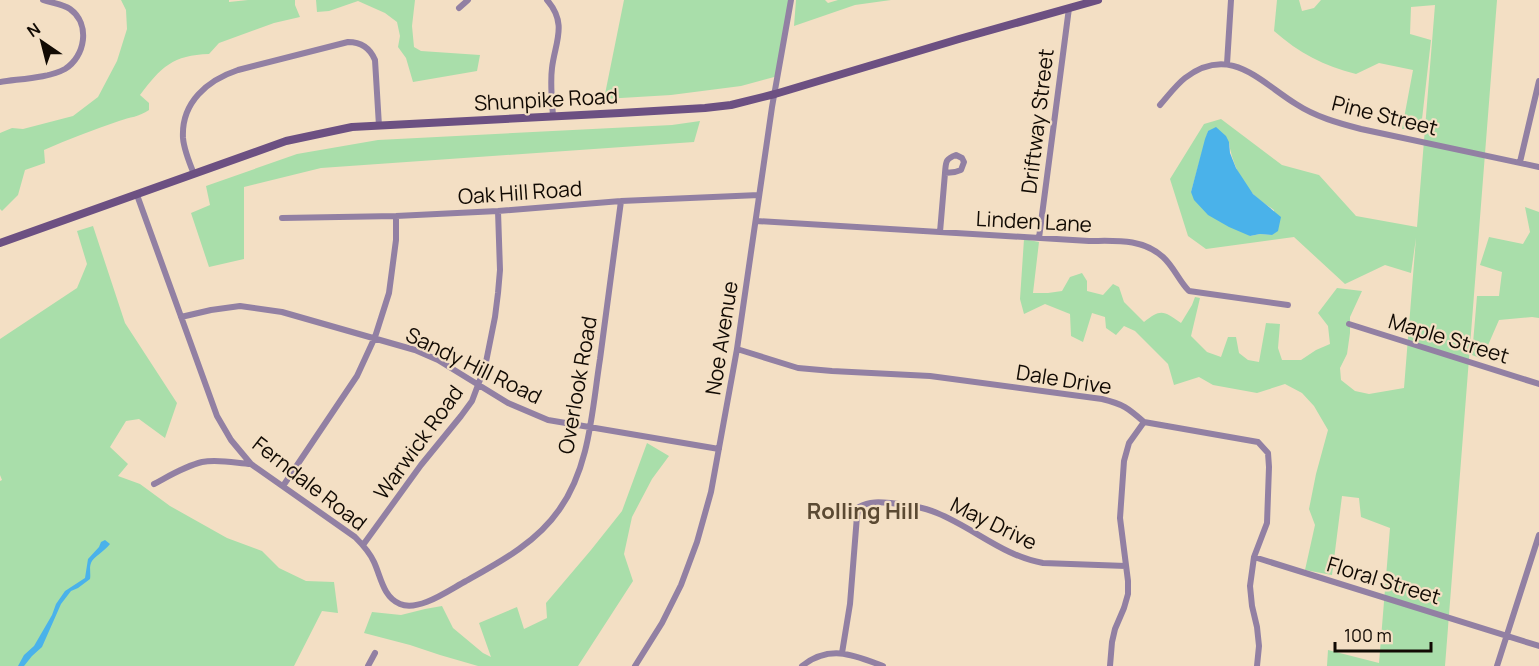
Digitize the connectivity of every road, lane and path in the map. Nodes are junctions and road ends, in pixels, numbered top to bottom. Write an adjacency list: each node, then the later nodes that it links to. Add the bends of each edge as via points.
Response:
1 (44, 0): 11 (street, via 72,10 77,17 83,38 79,55 55,73)
2 (468, 0): 7 (street)
3 (547, 0): 14 (street, via 559,27 552,70)
4 (791, 0): 12 (street, Noe Avenue)
5 (1098, 0): 8 (main road, Shunpike Road)
6 (1231, 0): 9 (street)
7 (459, 8)
8 (1069, 8): 12 (main road, Shunpike Road); 28 (street, Driftway Street)
9 (1227, 64): 13 (street, via 1192,74); 16 (street, Pine Street, via 1251,72 1298,105 1335,122)
10 (1539, 81): 16 (street)
11 (0, 82)
12 (775, 94): 14 (main road, Shunpike Road, via 705,108); 21 (street, Noe Avenue)
13 (1160, 105)
14 (554, 116): 15 (main road, Shunpike Road)
15 (379, 126): 19 (main road, Shunpike Road, via 329,131 286,141); 19 (street, via 375,60 361,44 348,42 238,70 204,88 188,110 183,140)
16 (1520, 162): 17 (street, Pine Street)
17 (1539, 167)
18 (945, 173): 27 (street)
19 (194, 174): 20 (main road, Shunpike Road)
20 (137, 195): 29 (main road, Shunpike Road); 31 (street, Ferndale Road)
21 (759, 195): 22 (street, Oak Hill Road); 26 (street, Noe Avenue)
22 (621, 201): 23 (street, Oak Hill Road); 38 (street, Overlook Road)
23 (498, 211): 24 (street, Oak Hill Road); 36 (street, Warwick Road, via 498,294)
24 (396, 216): 25 (street, Oak Hill Road); 33 (street, via 389,293)
25 (282, 218)
26 (756, 221): 27 (street, Linden Lane); 34 (street, Noe Avenue)
27 (940, 232): 28 (street, Linden Lane)
28 (1039, 238): 30 (street, Linden Lane, via 1130,241 1162,256 1189,291)
29 (0, 243)
30 (1288, 305)
31 (181, 317): 33 (street, Sandy Hill Road, via 240,306 261,308); 40 (street, Ferndale Road, via 217,416)
32 (1349, 324): 35 (street, Maple Street)
33 (375, 337): 36 (street, Sandy Hill Road, via 438,360); 42 (street, via 357,376)
34 (736, 350): 37 (street, Dale Drive, via 798,368 930,376 1102,399 1131,410); 39 (street, Noe Avenue)
35 (1539, 384)
36 (478, 385): 38 (street, Sandy Hill Road, via 548,420); 44 (street, Warwick Road, via 462,416)
37 (1144, 422): 45 (street, Dale Drive, via 1251,440 1266,449 1267,523); 46 (street, via 1129,443 1124,461 1120,518)
38 (590, 427): 39 (street, Sandy Hill Road); 47 (street, Overlook Road, via 572,490 538,535 517,551)
39 (719, 449): 53 (street, Noe Avenue, via 703,524 687,572)
40 (251, 464): 41 (street, via 203,462); 42 (street, Ferndale Road)
41 (154, 484)
42 (283, 486): 44 (street, Ferndale Road)
43 (1539, 535): 48 (street)
44 (363, 545): 47 (street, Ferndale Road, via 390,597 406,606)
45 (1254, 557): 48 (street, Floral Street); 57 (street, Dale Drive, via 1250,586 1259,646)
46 (1126, 566): 51 (street, May Drive, via 1032,561 938,513 870,502 859,507 857,516); 56 (street, via 1128,594 1115,629)
47 (422, 604)
48 (1507, 636): 49 (street, Floral Street); 58 (street)
49 (1539, 646)
50 (375, 653): 52 (street)
51 (842, 653): 54 (street, via 820,656); 55 (street)
52 (368, 666)
53 (635, 666)
54 (802, 666)
55 (883, 666)
56 (1110, 666)
57 (1257, 666)
58 (1497, 666)

